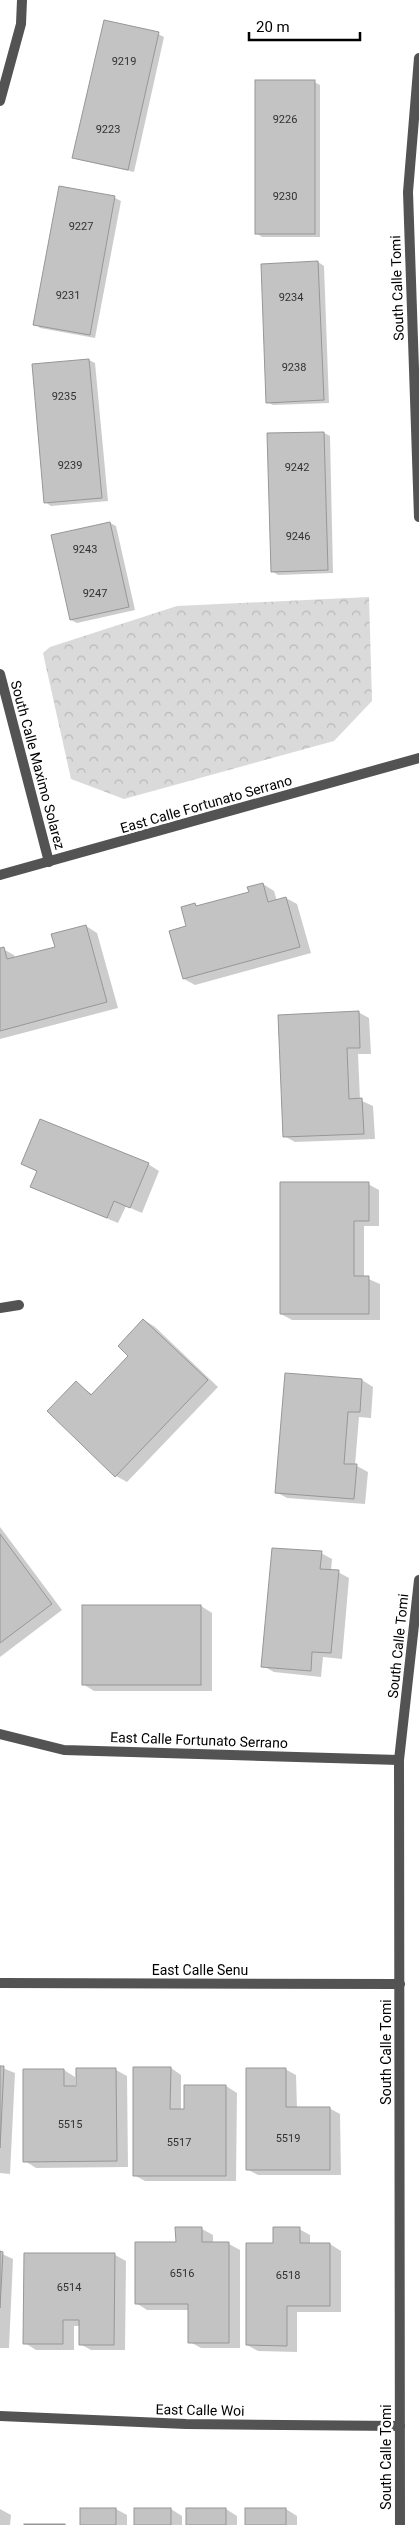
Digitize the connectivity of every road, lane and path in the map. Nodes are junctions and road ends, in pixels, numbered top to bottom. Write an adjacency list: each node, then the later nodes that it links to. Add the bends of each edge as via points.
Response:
1 (22, 0): 3 (street, via 21,24)
2 (419, 58): 4 (street, South Calle Tomi, via 408,192)
3 (0, 101)
4 (419, 517)
5 (0, 674): 7 (street, South Calle Maximo Solarez)
6 (419, 758): 7 (street, East Calle Fortunato Serrano)
7 (49, 862): 8 (street, East Calle Fortunato Serrano)
8 (0, 876)
9 (19, 1305): 10 (street)
10 (0, 1308)
11 (419, 1580): 13 (street, South Calle Tomi)
12 (0, 1734): 13 (street, East Calle Fortunato Serrano, via 64,1750)
13 (399, 1760): 15 (street, South Calle Tomi)
14 (0, 1983): 15 (street, East Calle Senu)
15 (400, 1984): 17 (street, South Calle Tomi)
16 (0, 2416): 17 (street, East Calle Woi, via 186,2424)
17 (400, 2426): 18 (street, South Calle Tomi)
18 (400, 2525)

